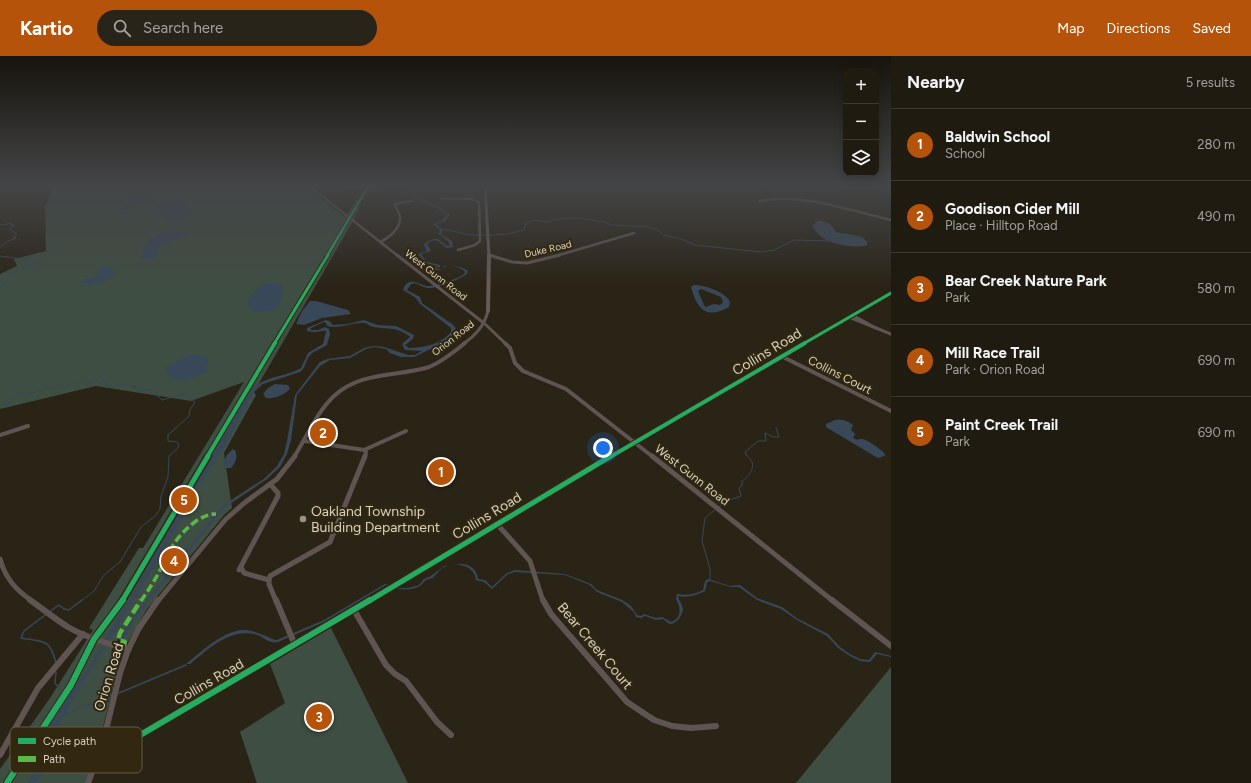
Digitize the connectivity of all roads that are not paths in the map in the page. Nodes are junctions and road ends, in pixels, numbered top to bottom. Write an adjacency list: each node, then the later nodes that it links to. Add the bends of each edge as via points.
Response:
1 (350, 219): 8 (street, West Gunn Road)
2 (400, 219): 8 (street, via 390,237)
3 (480, 219): 4 (street); 6 (street)
4 (488, 219): 7 (main road, Orion Road)
5 (634, 233): 10 (street, Duke Road, via 527,263 512,262)
6 (481, 239): 7 (street); 9 (street, via 475,245)
7 (488, 239): 10 (main road, Orion Road)
8 (380, 242): 14 (street, West Gunn Road)
9 (458, 250)
10 (489, 255): 12 (main road, Orion Road)
11 (891, 293): 13 (street, Collins Road)
12 (488, 311): 14 (street, Orion Road)
13 (851, 316): 15 (street); 16 (street, Collins Road)
14 (485, 324): 21 (street, Orion Road, via 475,335 439,362 418,369 368,377 345,387 326,404); 22 (street, West Gunn Road, via 510,348 515,363 523,370 573,393)
15 (891, 334)
16 (781, 356): 17 (street, Collins Court); 22 (street, Collins Road)
17 (891, 411)
18 (28, 426): 20 (street)
19 (406, 431): 23 (street)
20 (0, 436)
21 (305, 441): 23 (street); 24 (street, Orion Road, via 290,465)
22 (635, 443): 25 (street, Collins Road); 31 (street, West Gunn Road)
23 (364, 450): 27 (street, via 365,457 330,542 270,576)
24 (270, 484): 27 (street, via 278,496 240,569 244,573); 32 (street, Orion Road, via 238,508 217,529 145,618)
25 (497, 524): 28 (street, Collins Road); 33 (street, Bear Creek Court, via 530,561 542,599 551,614 627,702 654,720 672,726)
26 (0, 559): 29 (street, via 5,576 18,591 61,622)
27 (268, 580): 30 (street)
28 (354, 610): 30 (street, Collins Road); 37 (street, via 386,665 406,681 437,722)
29 (83, 634): 32 (street); 34 (street, via 38,689)
30 (295, 645): 36 (street, Collins Road)
31 (891, 646)
32 (129, 649): 35 (street, Orion Road, via 117,683)
33 (716, 726)
34 (16, 727)
35 (106, 727)
36 (142, 734)
37 (451, 735)
38 (10, 738): 39 (street)
39 (0, 755)
40 (92, 773): 41 (street, Orion Road)
41 (88, 783)

